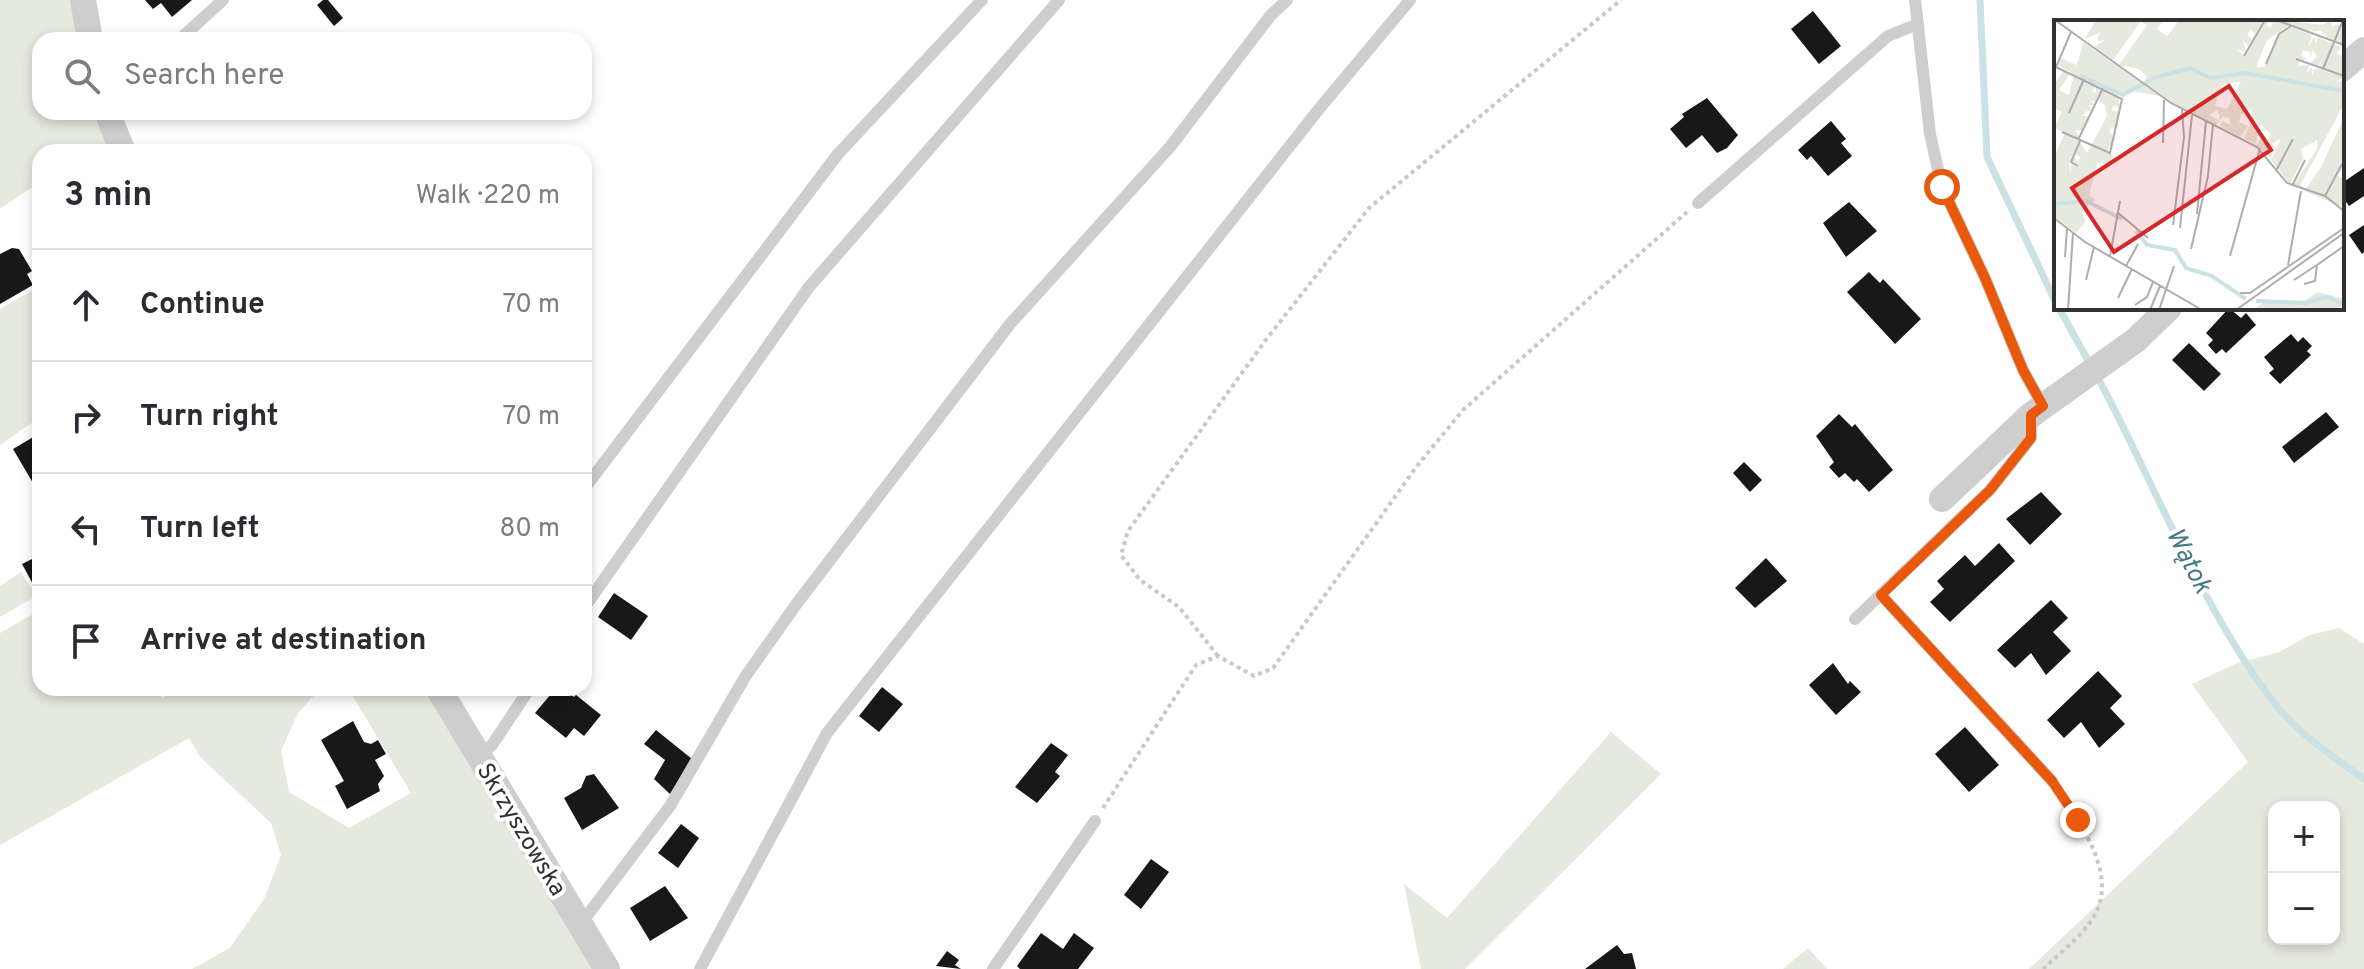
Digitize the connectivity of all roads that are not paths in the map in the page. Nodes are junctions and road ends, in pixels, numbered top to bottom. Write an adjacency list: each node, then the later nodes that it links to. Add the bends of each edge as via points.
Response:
1 (83, 0): 9 (street)
2 (223, 0): 10 (lane)
3 (982, 0): 18 (lane, via 838,154)
4 (1059, 0): 21 (lane, via 809,287)
5 (1287, 0): 28 (lane, via 1170,147 1010,324 795,606 745,677 670,806)
6 (1410, 0): 30 (lane, via 827,733)
7 (1915, 0): 8 (lane)
8 (1918, 24): 15 (lane, via 1888,36); 17 (lane, via 1930,134 1942,187 1985,278)
9 (89, 32)
10 (188, 32)
11 (2364, 50): 12 (street)
12 (2344, 67)
13 (110, 120): 14 (street)
14 (120, 144)
15 (1698, 203)
16 (2167, 310): 17 (street, via 2130,345)
17 (2037, 411): 19 (street); 20 (lane, via 2031,438 1990,490)
18 (592, 478)
19 (1942, 499)
20 (1881, 595): 22 (lane); 26 (lane)
21 (592, 597)
22 (1855, 619)
23 (443, 696): 25 (street, Skrzyszowska)
24 (525, 696): 25 (lane)
25 (479, 756): 28 (street, Skrzyszowska)
26 (2052, 781)
27 (1095, 821): 31 (lane)
28 (580, 925): 29 (street, Skrzyszowska)
29 (607, 969)
30 (700, 969)
31 (993, 969)

